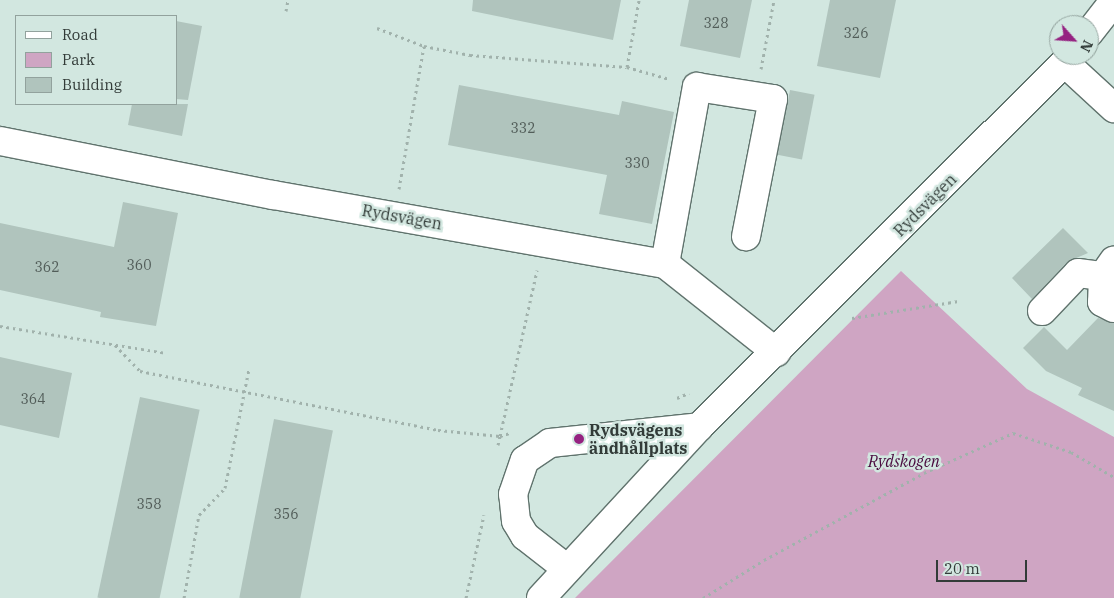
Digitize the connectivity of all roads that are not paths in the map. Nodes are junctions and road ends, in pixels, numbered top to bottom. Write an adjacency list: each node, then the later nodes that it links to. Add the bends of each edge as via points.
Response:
1 (1114, 1): 2 (street)
2 (1099, 20)
3 (1062, 65): 12 (street, Rydsvägen)
4 (1074, 65): 5 (street)
5 (1114, 108)
6 (0, 141): 8 (street, Rydsvägen)
7 (746, 236): 8 (street, via 773,100 697,87)
8 (665, 264): 12 (street, Rydsvägen)
9 (1109, 268): 10 (street, via 1102,302); 11 (street, via 1078,273)
10 (1114, 308)
11 (1042, 311)
12 (776, 352): 13 (street, Rydsvägen)
13 (699, 427): 14 (street, Rydsvägen); 14 (street, via 550,443 525,460 513,494 516,521 525,536)
14 (566, 568): 15 (street, Rydsvägen)
15 (541, 598)

